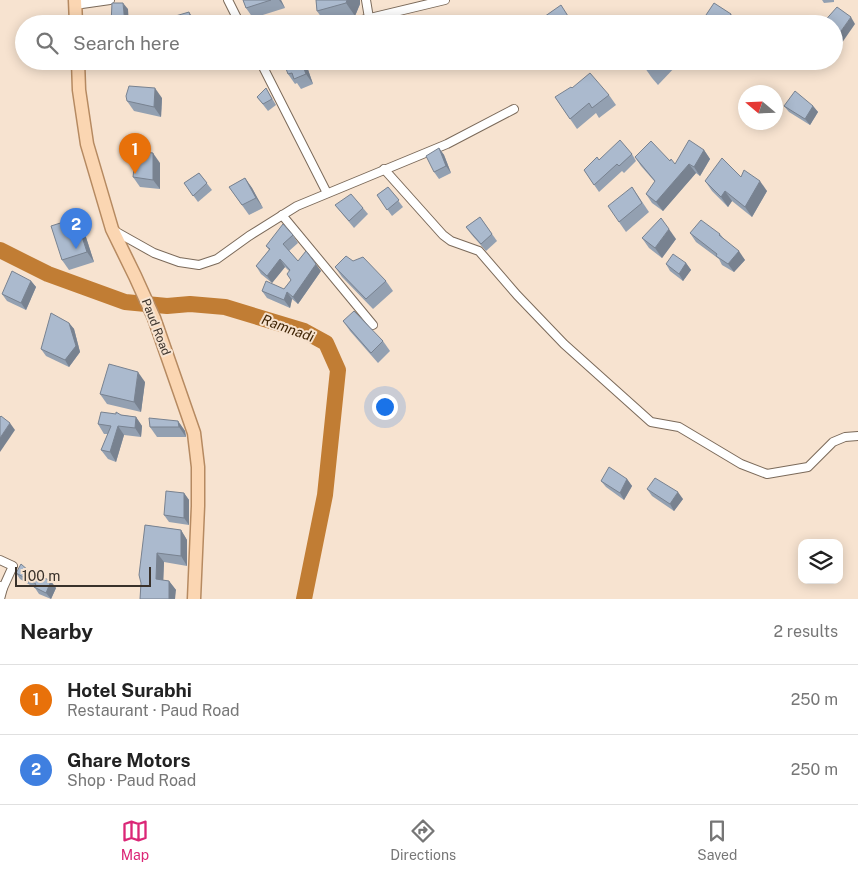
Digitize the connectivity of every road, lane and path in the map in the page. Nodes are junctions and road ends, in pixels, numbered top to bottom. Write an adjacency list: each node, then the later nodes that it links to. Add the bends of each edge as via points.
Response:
1 (110, 0): 5 (street)
2 (228, 0): 6 (street)
3 (366, 0): 7 (street)
4 (445, 0): 8 (street)
5 (75, 3)
6 (236, 15)
7 (368, 15)
8 (382, 15)
9 (78, 70): 15 (main road, Paud Road, via 87,144)
10 (265, 70): 13 (street)
11 (514, 109): 12 (street, via 447,144)
12 (384, 169): 13 (street); 17 (street, via 443,235 479,251 564,344 651,422 679,427 741,464 767,474 808,467 832,442)
13 (327, 192): 14 (street)
14 (282, 215): 15 (street, via 217,259 199,264 179,262 154,253); 16 (street)
15 (112, 229): 21 (main road, Paud Road, via 154,318 194,433 198,467)
16 (373, 325)
17 (858, 436)
18 (0, 560): 19 (street, via 13,566)
19 (1, 587): 20 (street)
20 (0, 599)
21 (194, 599)

